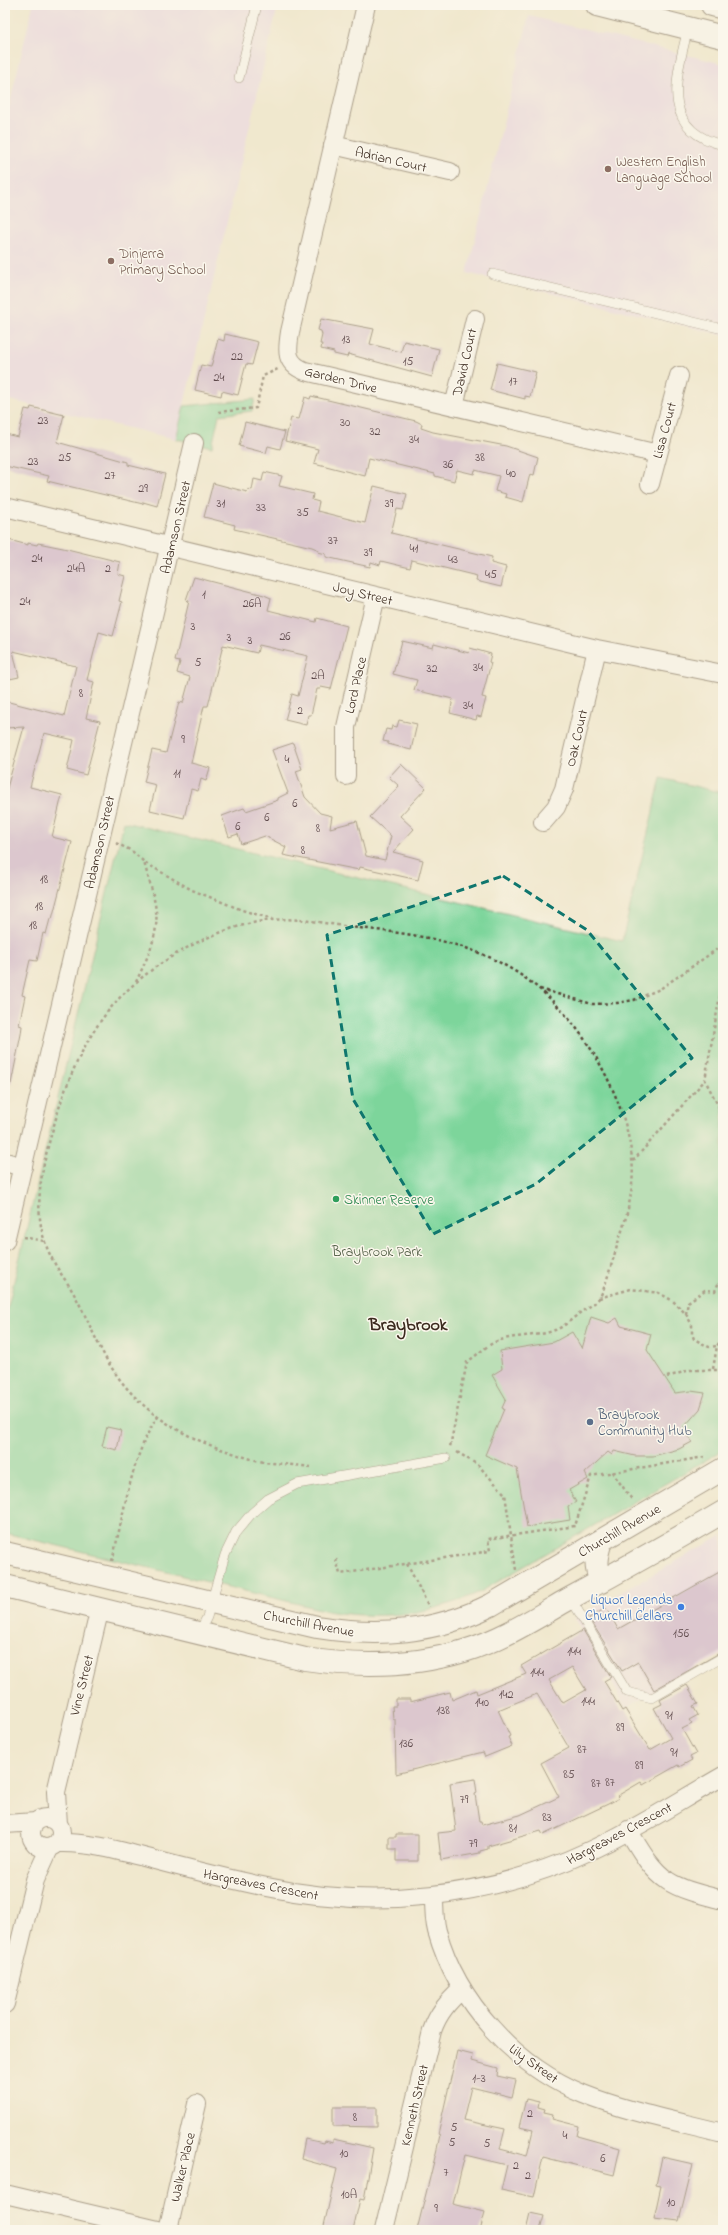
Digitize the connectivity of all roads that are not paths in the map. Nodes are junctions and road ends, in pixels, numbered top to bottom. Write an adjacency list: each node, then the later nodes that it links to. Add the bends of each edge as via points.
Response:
1 (257, 5): 8 (lane)
2 (366, 5): 9 (street, Garden Drive)
3 (597, 5): 6 (main road)
4 (712, 5): 5 (main road)
5 (723, 8)
6 (688, 28): 7 (main road); 10 (lane, via 675,83 677,105 691,129 704,139)
7 (723, 37)
8 (239, 78)
9 (333, 145): 11 (street, Adrian Court); 16 (street, Garden Drive, via 290,332 288,354 291,363 305,371)
10 (723, 145)
11 (450, 172)
12 (492, 274): 14 (lane)
13 (475, 319): 16 (street, David Court)
14 (723, 329)
15 (678, 376): 18 (street, Lisa Court)
16 (454, 406): 18 (street, Garden Drive)
17 (194, 443): 21 (street, Adamson Street)
18 (658, 454): 19 (street, Lisa Court)
19 (650, 484)
20 (5, 507): 21 (street, Joy Street)
21 (170, 546): 22 (street, Joy Street); 28 (street, Adamson Street)
22 (376, 596): 23 (street, Joy Street); 25 (street, Lord Place, via 346,727)
23 (597, 649): 24 (street, Joy Street); 26 (street, Oak Court, via 564,789 556,807)
24 (723, 674)
25 (346, 776)
26 (543, 822)
27 (5, 1162): 28 (street)
28 (23, 1166): 29 (street, Adamson Street)
29 (6, 1238)
30 (446, 1458): 39 (lane, via 297,1484 268,1499 236,1532 225,1555)
31 (717, 1462): 33 (main road, Churchill Avenue)
32 (723, 1512): 36 (main road)
33 (601, 1541): 36 (main road, via 595,1559); 39 (main road, Churchill Avenue, via 470,1615 438,1626 378,1633 347,1632)
34 (5, 1553): 35 (main road, Churchill Avenue)
35 (108, 1579): 39 (main road, Churchill Avenue); 40 (main road, Vine Street)
36 (601, 1582): 38 (main road)
37 (5, 1586): 40 (main road)
38 (571, 1598): 41 (main road, via 494,1640 464,1651 404,1664 341,1665 305,1659); 42 (lane, via 627,1692 652,1698)
39 (211, 1602): 41 (lane)
40 (100, 1608): 41 (main road); 46 (street, Vine Street)
41 (199, 1633)
42 (723, 1657)
43 (723, 1776): 45 (street, Hargreaves Crescent)
44 (5, 1824): 46 (street, Hargreaves Crescent)
45 (628, 1830): 47 (street, Hargreaves Crescent, via 590,1851 558,1864 486,1886); 48 (street, via 643,1856 669,1882)
46 (46, 1833): 47 (street, Hargreaves Crescent, via 231,1880 302,1895 370,1900); 50 (street, Vine Street)
47 (434, 1895): 49 (street, Lily Street, via 437,1930)
48 (723, 1900)
49 (462, 1989): 52 (street, Lily Street, via 482,2017 504,2040 526,2060 555,2080 609,2104); 56 (street, Kenneth Street, via 444,2006 436,2018)
50 (5, 2004)
51 (197, 2104): 55 (street, Walker Place)
52 (723, 2133)
53 (6, 2194): 54 (street)
54 (158, 2230)
55 (168, 2230)
56 (384, 2230)

